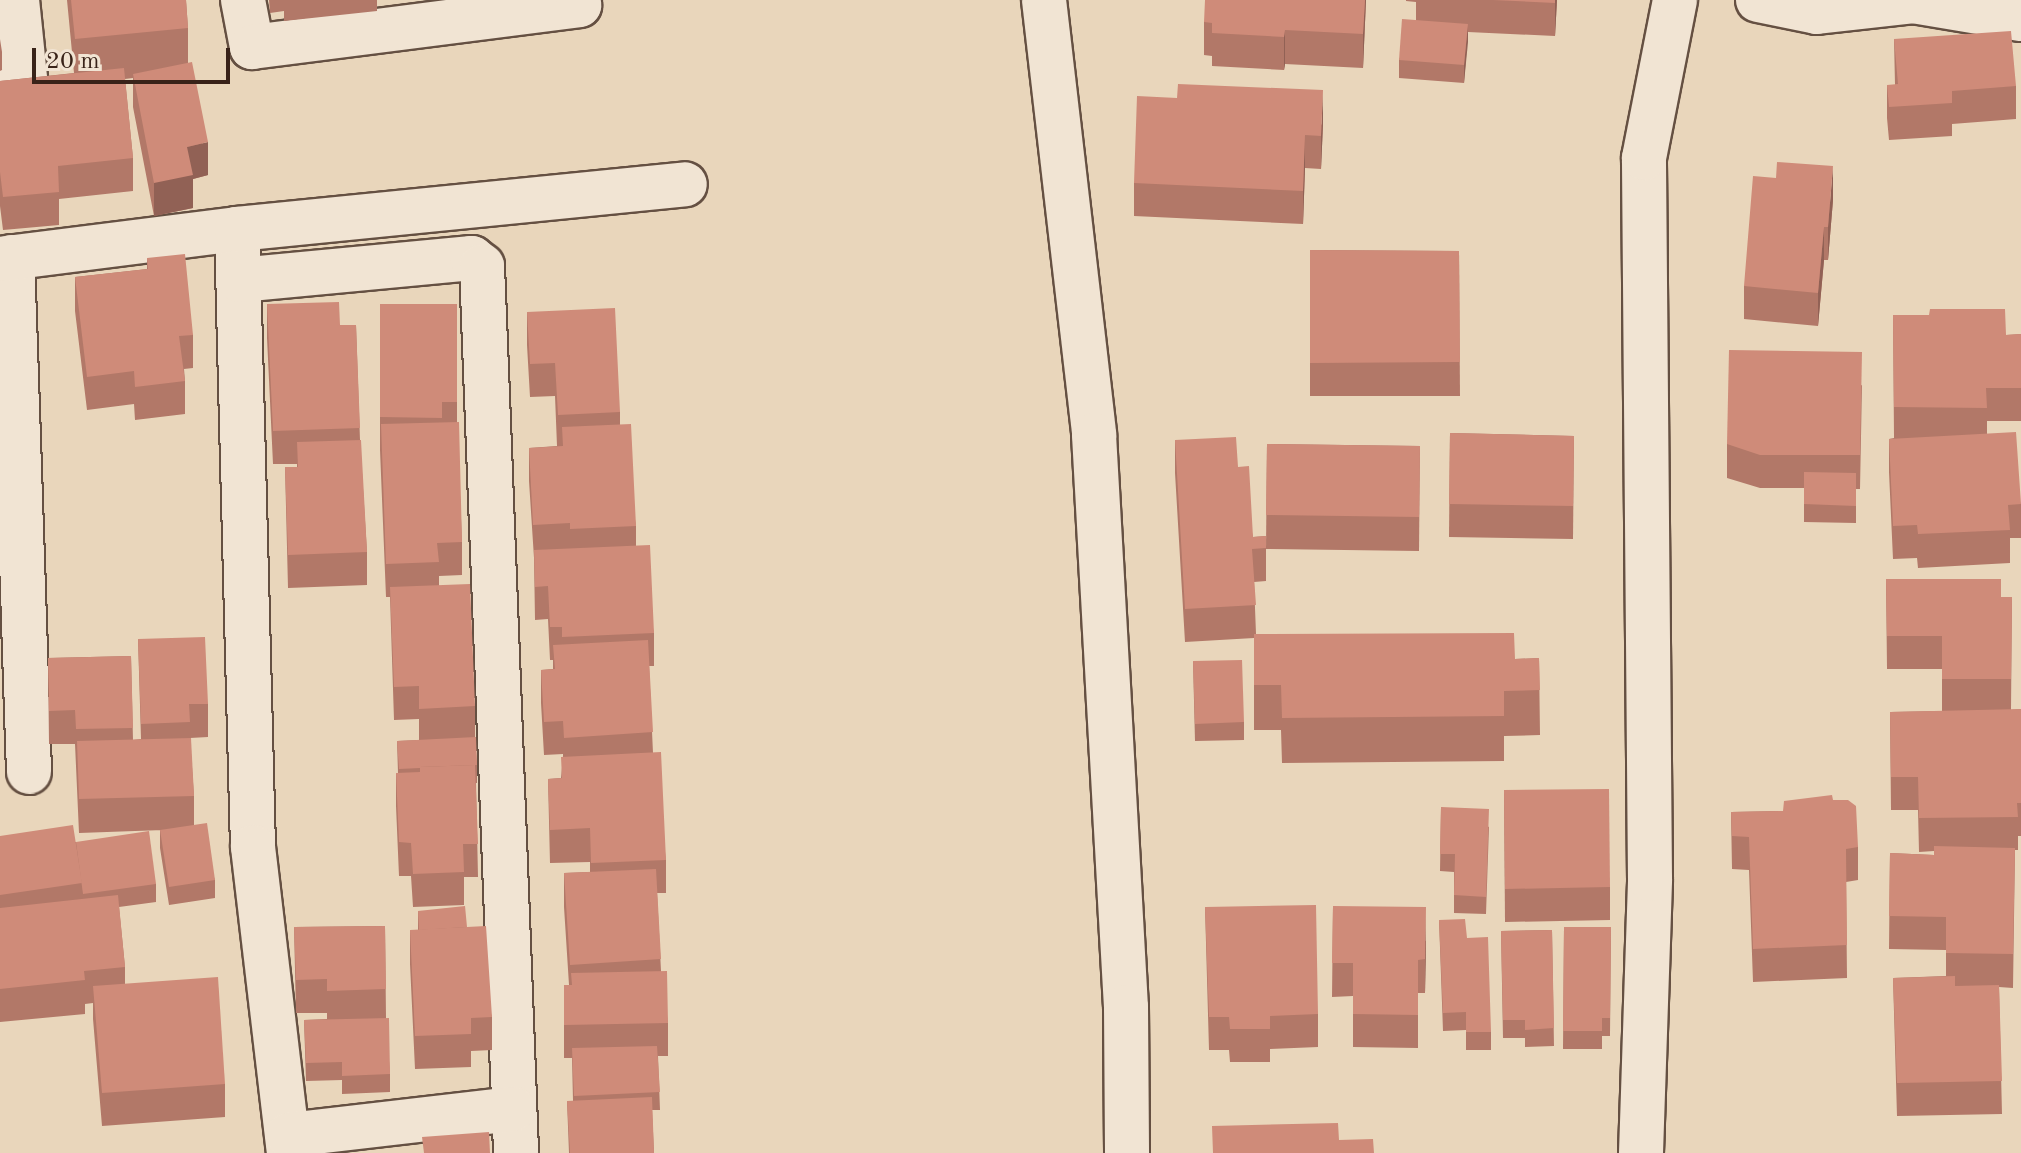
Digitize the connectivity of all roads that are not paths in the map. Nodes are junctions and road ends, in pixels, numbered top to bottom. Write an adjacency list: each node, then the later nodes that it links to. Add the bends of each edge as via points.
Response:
1 (17, 0): 9 (street, via 26,87)
2 (243, 0): 3 (street, via 252,47 579,5)
3 (578, 0)
4 (1044, 0): 18 (street, via 1094,435 1126,1007)
5 (1675, 0): 19 (street, via 1644,158 1650,879)
6 (1758, 0): 7 (street, via 1817,12)
7 (1913, 1): 8 (street)
8 (2021, 19)
9 (0, 92)
10 (685, 184): 11 (street)
11 (237, 229): 12 (street); 13 (street)
12 (6, 258): 14 (street)
13 (239, 280): 15 (street, via 472,258 482,266); 16 (street, via 253,847)
14 (29, 772)
15 (514, 1109): 16 (street); 17 (street)
16 (289, 1144)
17 (516, 1153)
18 (1127, 1153)
19 (1641, 1153)

